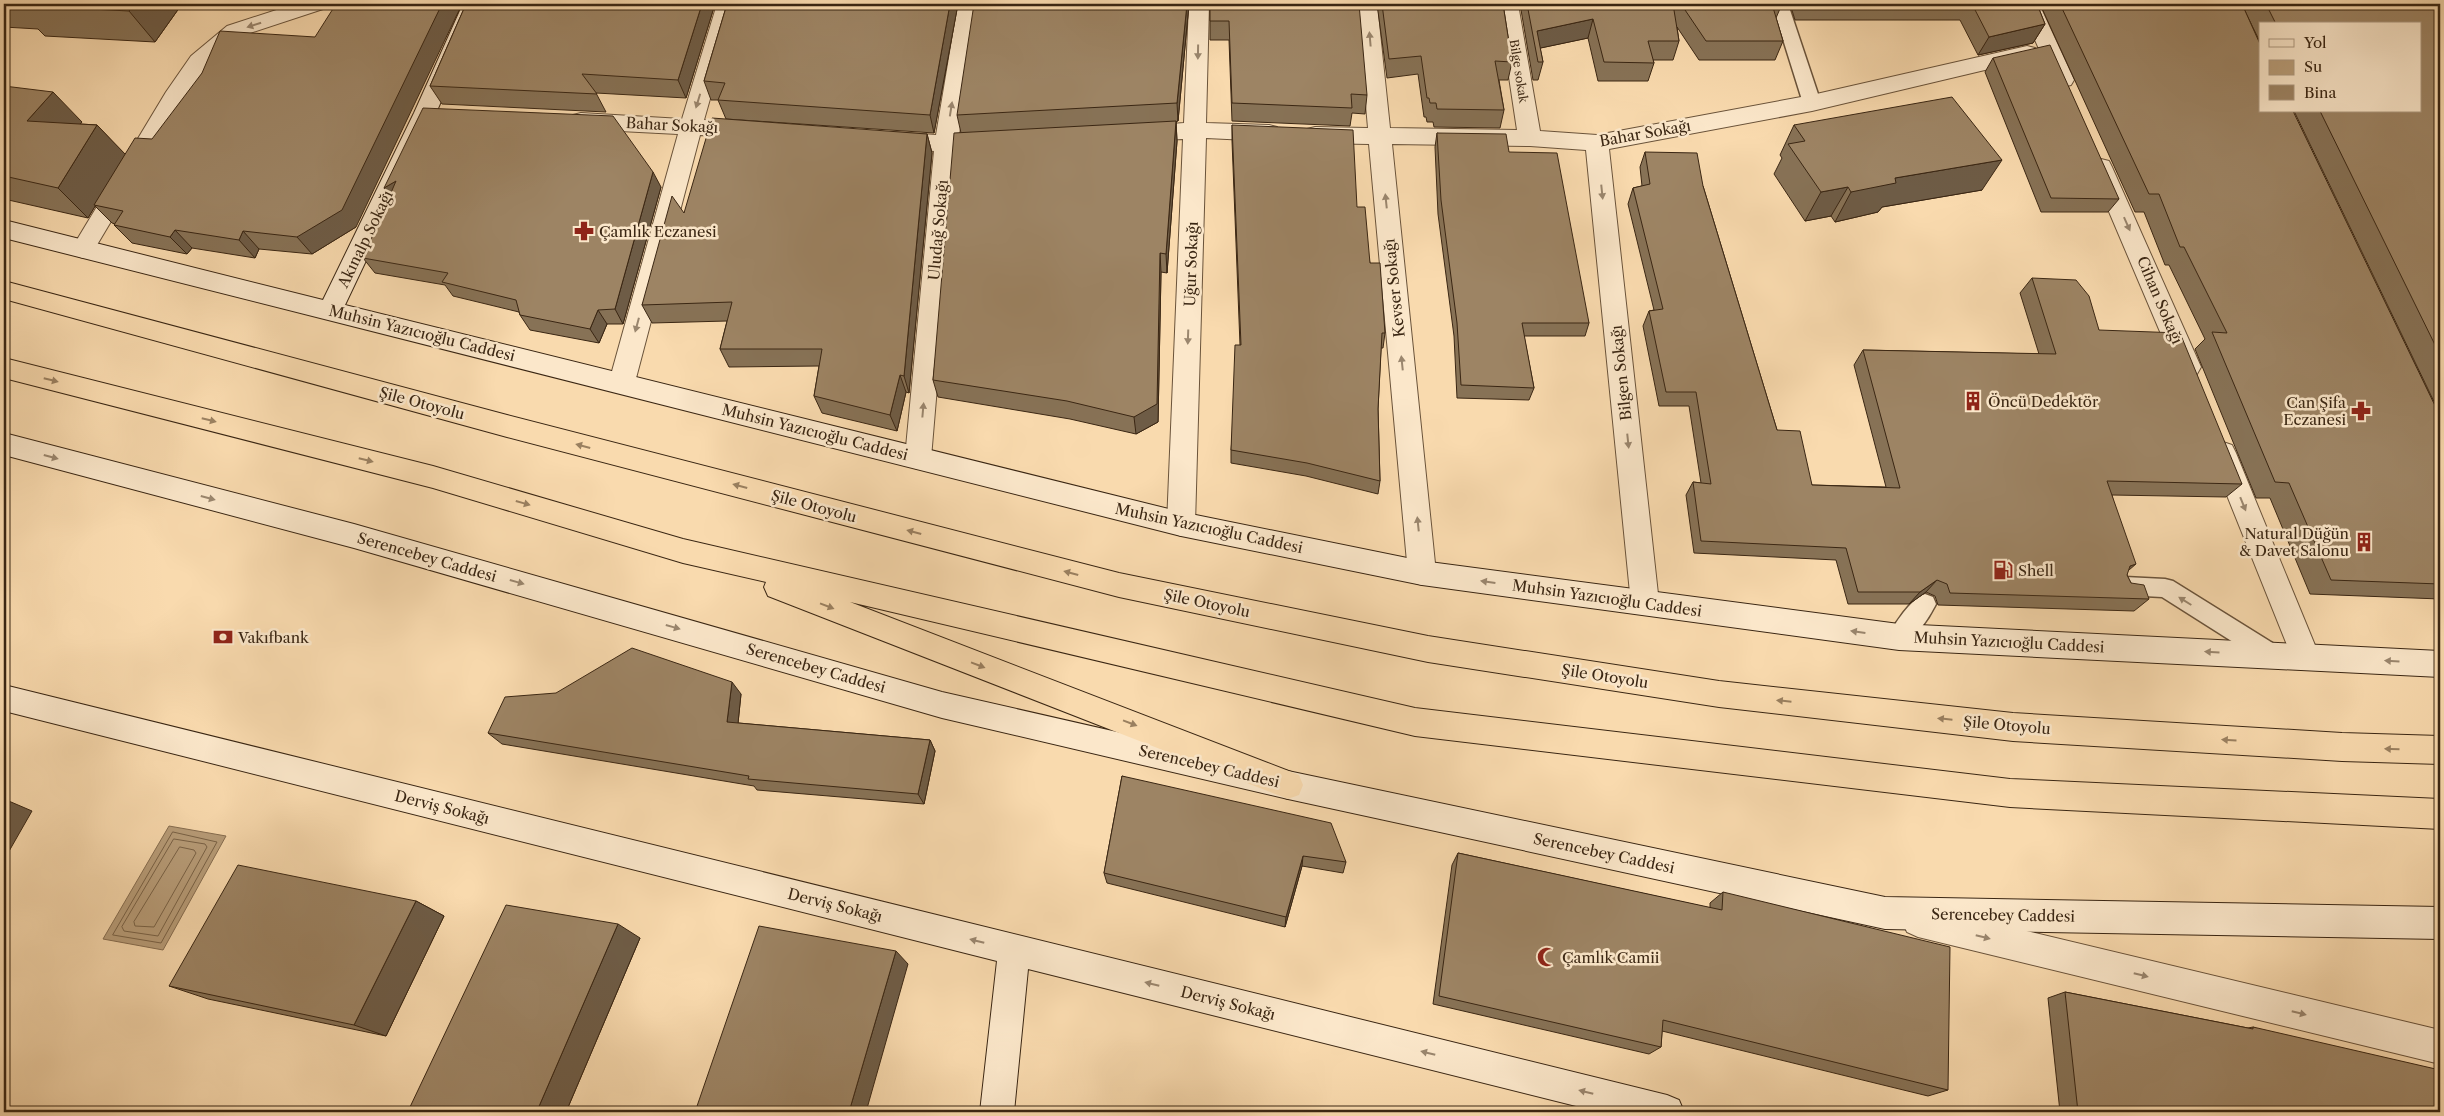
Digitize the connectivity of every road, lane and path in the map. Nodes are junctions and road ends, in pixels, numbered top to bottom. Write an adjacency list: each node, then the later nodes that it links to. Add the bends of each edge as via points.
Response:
1 (316, 4): 26 (street, one-way to 26, via 234,31 200,61 174,97)
2 (473, 4): 28 (street, Akınalp Sokağı, via 435,114)
3 (727, 4): 14 (street, one-way to 14)
4 (968, 4): 22 (street, Uludağ Sokağı, one-way to 4)
5 (1199, 4): 15 (street, Uğur Sokağı, one-way to 15)
6 (1367, 4): 18 (street, Kevser Sokağı, one-way to 6)
7 (1508, 4): 20 (street, Bilge sokak)
8 (1780, 4): 12 (lane)
9 (2029, 4): 10 (street)
10 (2048, 48): 11 (street); 12 (street, Bahar Sokağı)
11 (2072, 102)
12 (1812, 103): 23 (street, Bahar Sokağı)
13 (563, 120): 14 (street, Bahar Sokağı)
14 (691, 126): 16 (street, Bahar Sokağı); 30 (street, one-way to 30)
15 (1196, 130): 17 (street, Bahar Sokağı); 18 (street, Bahar Sokağı); 35 (street, Uğur Sokağı, one-way to 35)
16 (769, 131)
17 (1119, 134)
18 (1380, 137): 20 (street, Bahar Sokağı); 37 (street, Kevser Sokağı, one-way to 18)
19 (868, 138): 22 (street)
20 (1530, 138): 23 (street, Bahar Sokağı)
21 (1014, 140): 22 (street)
22 (946, 144): 34 (street, Uludağ Sokağı, one-way to 22)
23 (1597, 144): 39 (street, Bilgen Sokağı, one-way to 39)
24 (2092, 146): 31 (street, Cihan Sokağı, one-way to 31)
25 (4, 229): 26 (street, Muhsin Yazıcıoğlu Caddesi)
26 (83, 249): 28 (street, Muhsin Yazıcıoğlu Caddesi)
27 (4, 290): 46 (highway, Şile Otoyolu, one-way to 27, via 2013,727 1719,694 1428,649 1118,585)
28 (330, 311): 30 (street, Muhsin Yazıcıoğlu Caddesi)
29 (4, 368): 36 (highway, one-way to 36, via 433,477)
30 (622, 382): 34 (street, Muhsin Yazıcıoğlu Caddesi)
31 (2197, 390)
32 (2216, 436): 43 (street, one-way to 43)
33 (4, 444): 47 (street, Serencebey Caddesi, one-way to 47, via 354,536 942,705)
34 (918, 458): 35 (street, Muhsin Yazıcıoğlu Caddesi)
35 (1181, 524): 37 (street, Muhsin Yazıcıoğlu Caddesi)
36 (684, 550): 47 (highway, one-way to 47); 48 (highway, via 1415,722 2010,792)
37 (1422, 573): 39 (street, Muhsin Yazıcıoğlu Caddesi, one-way to 37)
38 (2125, 586): 42 (lane, one-way to 38, via 2165,588)
39 (1645, 602): 41 (street, Muhsin Yazıcıoğlu Caddesi, one-way to 39)
40 (1925, 604): 41 (lane)
41 (1899, 637): 42 (street, Muhsin Yazıcıoğlu Caddesi, one-way to 41)
42 (2270, 654): 43 (street, Muhsin Yazıcıoğlu Caddesi)
43 (2305, 656): 44 (street, Muhsin Yazıcıoğlu Caddesi, one-way to 43)
44 (2440, 664)
45 (4, 698): 51 (street, Derviş Sokağı, one-way to 45)
46 (2440, 750)
47 (1288, 785): 49 (street, Serencebey Caddesi)
48 (2440, 814)
49 (1885, 913): 50 (street, Serencebey Caddesi); 52 (street, one-way to 52)
50 (2440, 923)
51 (1014, 950): 53 (street); 54 (street, Derviş Sokağı, one-way to 51)
52 (2440, 1047)
53 (997, 1112)
54 (1667, 1112)

